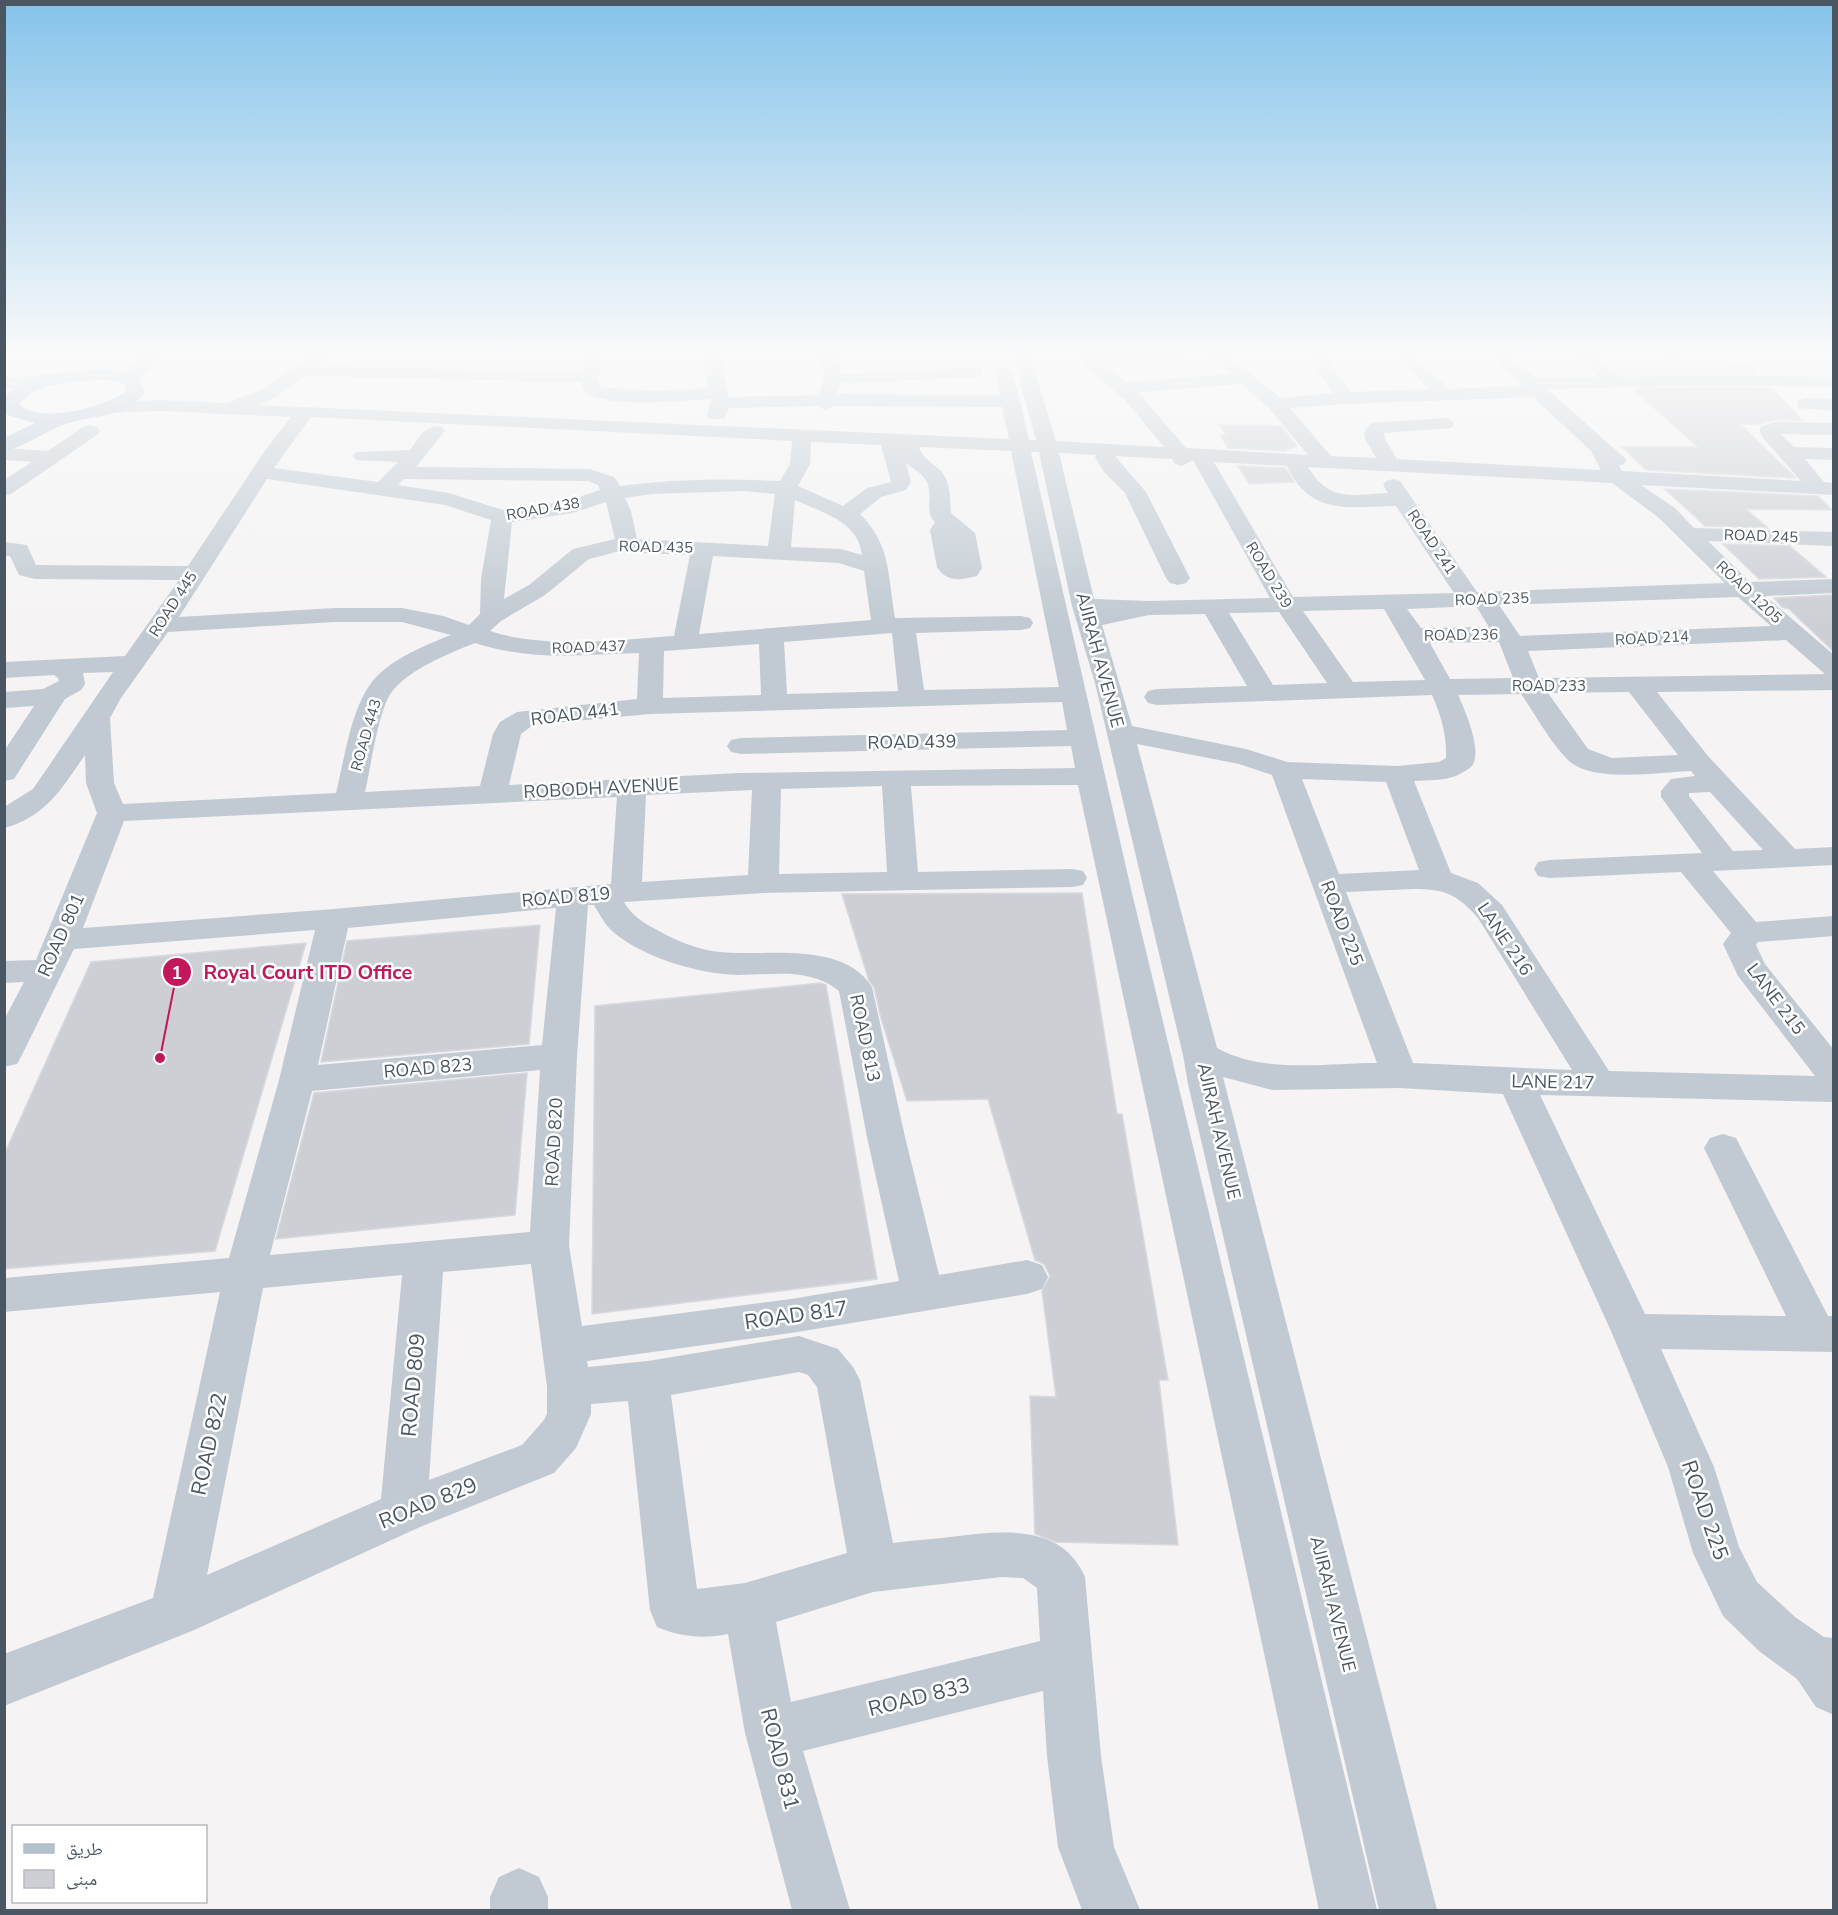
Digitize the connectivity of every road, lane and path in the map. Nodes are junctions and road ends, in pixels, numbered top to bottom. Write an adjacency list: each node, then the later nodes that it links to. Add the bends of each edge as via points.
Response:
1 (72, 443): 21 (street)
2 (281, 443): 28 (street, ROAD 445)
3 (426, 443): 20 (street)
4 (806, 443): 33 (street, via 800,464)
5 (905, 443): 37 (street, via 901,483 874,492)
6 (906, 443): 39 (street, via 912,458 934,476 940,516)
7 (943, 443): 15 (street)
8 (1032, 443): 15 (street, AJIRAH AVENUE)
9 (1034, 443): 15 (street, AJIRAH AVENUE)
10 (1177, 443): 23 (street, ROAD 239)
11 (1309, 443): 24 (street)
12 (1377, 443): 31 (street)
13 (1594, 443): 30 (street, ROAD 1205)
14 (1780, 443): 16 (street)
15 (1035, 449): 22 (street); 23 (street); 57 (street, AJIRAH AVENUE)
16 (1790, 453): 18 (street); 35 (street)
17 (4, 454): 21 (street)
18 (1833, 454)
19 (363, 456): 20 (street)
20 (416, 456): 29 (street)
21 (53, 457): 34 (street)
22 (1105, 457): 23 (street); 48 (street, via 1110,468 1135,492)
23 (1191, 458): 24 (street); 25 (street); 55 (street, ROAD 239)
24 (1325, 462): 31 (street)
25 (1298, 466): 26 (street); 31 (street, via 1309,486 1322,496 1353,500)
26 (1365, 468): 27 (street); 31 (street, ROAD 241)
27 (1415, 471): 30 (street); 31 (street, via 1399,476)
28 (262, 472): 32 (street, ROAD 438); 47 (street, ROAD 445)
29 (399, 473): 32 (street); 36 (street, via 590,475 607,481)
30 (1632, 480): 31 (street); 35 (street); 40 (street, ROAD 1205)
31 (1395, 483): 53 (street, ROAD 241)
32 (382, 488): 38 (street, ROAD 438, via 449,499)
33 (786, 488): 36 (street, ROAD 438, via 701,486); 37 (street, ROAD 438); 45 (street)
34 (4, 490)
35 (1828, 490)
36 (612, 493): 38 (street, ROAD 438, via 572,507); 42 (street)
37 (846, 514): 46 (street, via 865,531)
38 (502, 518): 49 (street)
39 (946, 522)
40 (1688, 534): 41 (street, ROAD 245); 51 (street, ROAD 1205)
41 (1829, 536)
42 (627, 545): 43 (street, ROAD 435); 52 (street, ROAD 435, via 595,548 581,554)
43 (703, 548): 45 (street, ROAD 435); 66 (street)
44 (4, 549): 47 (street, via 19,550 27,570 35,572)
45 (779, 552): 46 (street, ROAD 435)
46 (874, 556): 60 (street)
47 (193, 573): 58 (street, ROAD 445)
48 (1178, 578)
49 (493, 584): 52 (street, via 505,590); 59 (street)
50 (1833, 586): 51 (street, ROAD 235)
51 (1744, 589): 53 (street, ROAD 235); 63 (street, ROAD 1205)
52 (537, 590): 59 (street, ROAD 435)
53 (1477, 600): 54 (street, ROAD 235); 64 (street, ROAD 241)
54 (1390, 602): 55 (street, ROAD 235); 62 (street, ROAD 236)
55 (1286, 605): 56 (street, ROAD 235); 76 (street, ROAD 239)
56 (1213, 607): 57 (street, ROAD 235, via 1149,608); 77 (street)
57 (1062, 620): 60 (street, ROAD 437); 83 (street, AJIRAH AVENUE)
58 (161, 625): 59 (street, ROAD 437, via 335,615 394,615); 68 (street, ROAD 445)
59 (483, 625): 67 (street, ROAD 437, via 507,645 551,649); 101 (street, ROAD 443, via 401,669 380,689 371,708)
60 (893, 626): 61 (street, ROAD 437); 80 (street)
61 (771, 636): 66 (street, ROAD 437); 82 (street)
62 (1414, 636): 64 (street, ROAD 236); 75 (street, ROAD 236)
63 (1798, 637): 64 (street, ROAD 214); 65 (street, ROAD 214); 70 (street, ROAD 1205)
64 (1510, 639): 73 (street, ROAD 241)
65 (1833, 642)
66 (685, 643): 67 (street, ROAD 437)
67 (652, 645): 84 (street)
68 (133, 663): 69 (street); 85 (street, ROAD 445)
69 (58, 666): 71 (street); 78 (street, via 71,674 72,684)
70 (1833, 669)
71 (4, 670)
72 (1833, 682): 74 (street, ROAD 233)
73 (1529, 686): 74 (street, ROAD 233); 75 (street, ROAD 233); 91 (street, ROAD 241, via 1585,760 1612,766)
74 (1638, 686): 91 (street)
75 (1442, 687): 76 (street, ROAD 233); 94 (street, ROAD 236, via 1463,748 1460,762 1445,770)
76 (1345, 690): 77 (street, ROAD 233)
77 (1264, 692): 83 (street, ROAD 233)
78 (54, 695): 81 (street); 86 (street)
79 (875, 698): 80 (street); 82 (street); 89 (street)
80 (912, 698): 83 (street)
81 (4, 700)
82 (760, 701): 84 (street); 90 (street)
83 (1103, 703): 88 (street, AJIRAH AVENUE); 93 (street); 124 (street, AJIRAH AVENUE)
84 (650, 706): 100 (street, ROAD 441, via 538,716 517,722 507,734)
85 (97, 718): 102 (street, via 100,783); 103 (street, via 43,795)
86 (34, 727): 87 (street); 92 (street)
87 (4, 729)
88 (1083, 738): 89 (street, ROAD 439); 95 (street, AJIRAH AVENUE)
89 (879, 742): 90 (street, ROAD 439); 96 (street)
90 (741, 746): 97 (street)
91 (1698, 762): 98 (street)
92 (7, 765)
93 (1284, 770): 94 (street); 114 (street, ROAD 225)
94 (1397, 774): 111 (street)
95 (1091, 777): 96 (street, ROBODH AVENUE); 104 (street, AJIRAH AVENUE)
96 (886, 778): 97 (street, ROBODH AVENUE); 112 (street)
97 (753, 782): 99 (street, ROBODH AVENUE); 113 (street)
98 (1718, 783): 106 (street); 107 (street, via 1681,786 1675,797)
99 (632, 787): 100 (street, ROBODH AVENUE); 116 (street, ROAD 820)
100 (494, 793): 101 (street, ROBODH AVENUE)
101 (349, 800): 102 (street, ROBODH AVENUE)
102 (112, 813): 120 (street, ROAD 801)
103 (4, 819)
104 (1107, 847): 110 (street); 115 (street, AJIRAH AVENUE)
105 (1833, 856): 106 (street)
106 (1788, 859): 107 (street)
107 (1725, 862): 108 (street)
108 (1690, 863): 109 (street); 119 (street)
109 (1549, 869)
110 (1072, 878): 112 (street, ROAD 819); 115 (street, ROAD 819)
111 (1438, 879): 114 (street, LANE 216); 131 (street, LANE 216, via 1458,885 1491,912)
112 (903, 882): 113 (street, ROAD 819)
113 (763, 884): 116 (street, ROAD 819)
114 (1327, 884): 126 (street, ROAD 225)
115 (1115, 889): 156 (street, AJIRAH AVENUE)
116 (601, 894): 117 (street, ROAD 819); 125 (street, ROAD 820); 140 (street, ROAD 813, via 620,920 681,955 718,963 826,969 844,975 855,987)
117 (334, 919): 120 (street, ROAD 819); 129 (street)
118 (1833, 926): 119 (street)
119 (1748, 933): 127 (street, LANE 215, via 1739,944 1750,968)
120 (62, 940): 121 (street, ROAD 801)
121 (47, 970): 122 (street); 123 (street, ROAD 801)
122 (4, 972)
123 (4, 1055)
124 (1201, 1055): 128 (street, LANE 217, via 1215,1063); 133 (street, AJIRAH AVENUE)
125 (559, 1056): 129 (street, ROAD 823); 135 (street, ROAD 820)
126 (1400, 1075): 128 (street, LANE 217); 130 (street, LANE 217)
127 (1833, 1075)
128 (1272, 1077): 133 (street, LANE 217, via 1233,1087)
129 (297, 1080): 137 (street)
130 (1516, 1082): 131 (street, LANE 217); 141 (street, ROAD 225)
131 (1597, 1082): 132 (street, LANE 217)
132 (1833, 1089)
133 (1213, 1110): 153 (street, AJIRAH AVENUE)
134 (1723, 1148): 142 (street)
135 (549, 1246): 136 (street); 143 (street, ROAD 820)
136 (424, 1257): 137 (street); 145 (street, ROAD 809)
137 (245, 1273): 139 (street); 148 (street, ROAD 822)
138 (1027, 1277): 140 (street, ROAD 817)
139 (4, 1294)
140 (923, 1295): 143 (street, ROAD 817, via 791,1316)
141 (1632, 1331): 142 (street); 150 (street, ROAD 225, via 1691,1467 1718,1552 1740,1599 1777,1634)
142 (1825, 1334)
143 (567, 1366): 144 (street); 145 (street, ROAD 829, via 568,1414 560,1434 538,1459)
144 (648, 1380): 146 (street, via 799,1354 823,1362 838,1380); 147 (street, via 675,1610 689,1615)
145 (403, 1512): 148 (street, ROAD 829)
146 (874, 1569): 147 (street); 149 (street, via 1017,1552 1044,1562 1061,1577)
147 (748, 1606): 152 (street, ROAD 831)
148 (174, 1614): 151 (street, ROAD 829)
149 (1066, 1660): 152 (street, ROAD 833); 155 (street, via 1086,1847)
150 (1827, 1671)
151 (4, 1680)
152 (771, 1733): 154 (street, ROAD 831)
153 (1410, 1907)
154 (820, 1911)
155 (1111, 1911)
156 (1348, 1911)

